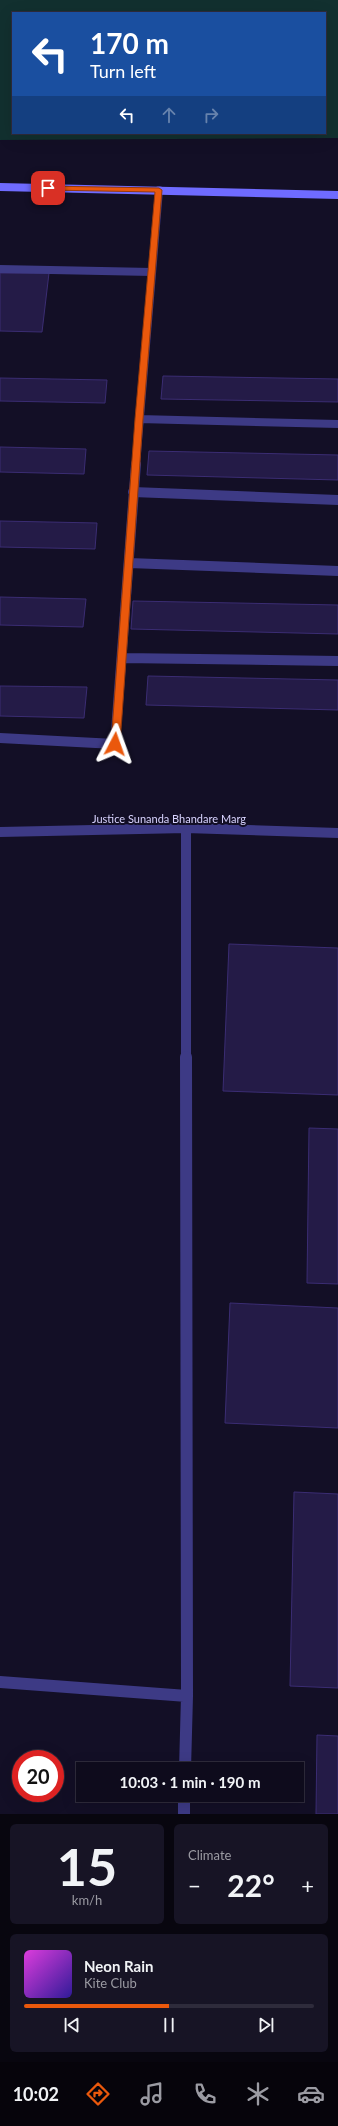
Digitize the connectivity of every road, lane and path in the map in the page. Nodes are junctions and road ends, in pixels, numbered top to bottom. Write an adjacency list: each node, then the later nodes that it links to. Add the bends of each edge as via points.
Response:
1 (0, 187): 2 (main road)
2 (159, 190): 3 (main road); 5 (street)
3 (338, 195)
4 (0, 269): 5 (street)
5 (152, 272): 6 (street)
6 (139, 419): 7 (street); 8 (street)
7 (338, 424)
8 (134, 492): 9 (street); 10 (street)
9 (338, 500)
10 (128, 562): 11 (street); 12 (street)
11 (338, 571)
12 (122, 658): 13 (street); 14 (street, via 115,744)
13 (338, 661)
14 (0, 738)
15 (186, 828): 16 (street, Justice Sunanda Bhandare Marg); 17 (street, Justice Sunanda Bhandare Marg); 19 (street)
16 (0, 832)
17 (338, 833)
18 (0, 1682): 19 (street)
19 (187, 1696): 20 (street)
20 (185, 1762)
21 (184, 1802): 22 (street)
22 (184, 1814)

